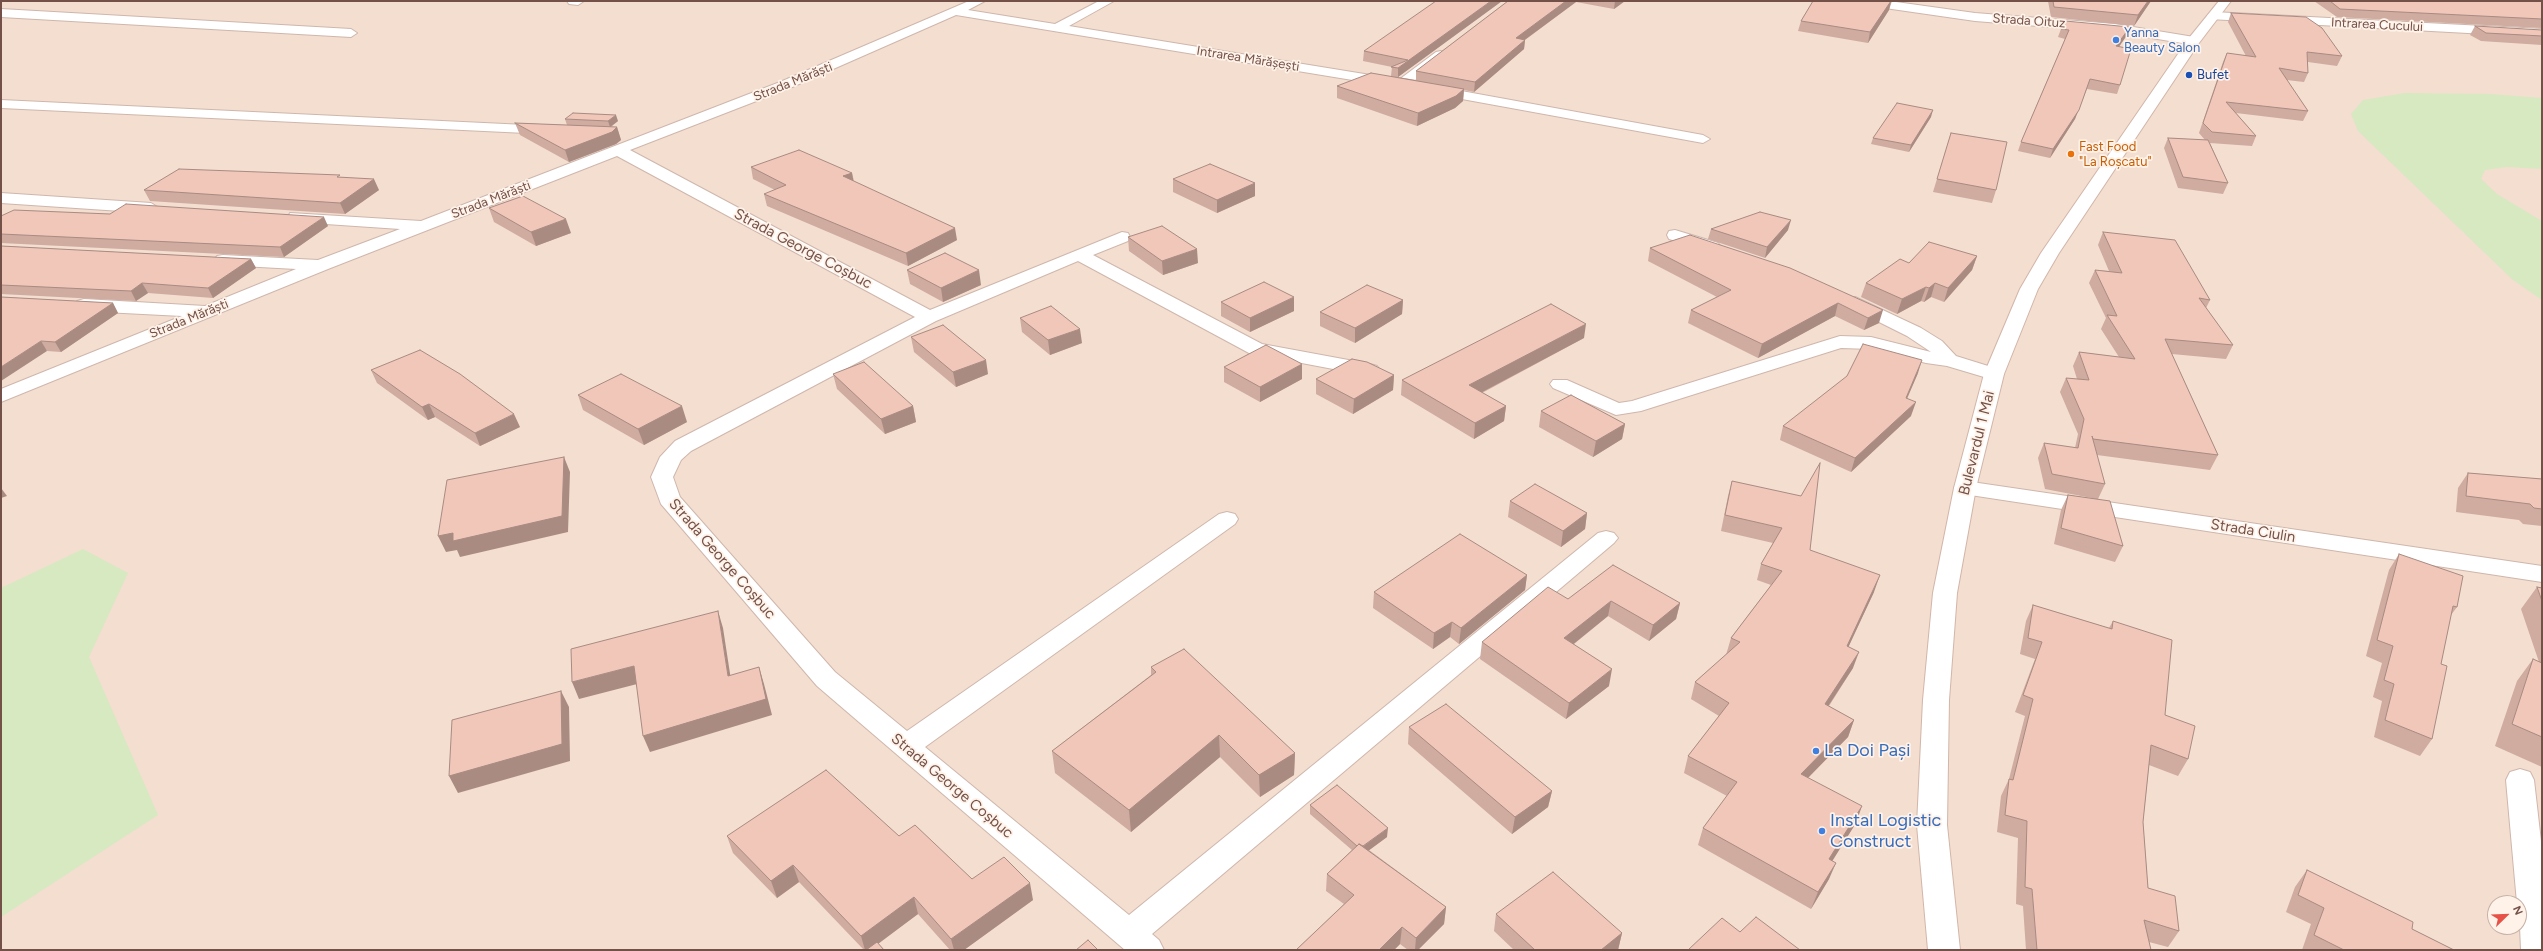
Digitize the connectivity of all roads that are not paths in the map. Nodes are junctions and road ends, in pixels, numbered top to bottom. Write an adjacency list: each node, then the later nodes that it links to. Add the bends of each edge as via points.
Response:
1 (573, 1): 2 (street)
2 (578, 1)
3 (979, 1): 7 (street, Strada Mărăști)
4 (1108, 1): 9 (street)
5 (1864, 1): 12 (street, Strada Oituz, via 1998,13)
6 (2219, 8): 11 (street, Intrarea Cucului); 12 (street, Bulevardul 1 Mai)
7 (957, 12): 9 (street, Intrarea Mărășești); 18 (street, Strada Mărăști)
8 (1, 13): 10 (street)
9 (1057, 28): 14 (street, Intrarea Mărășești)
10 (351, 33)
11 (2542, 33)
12 (2194, 41): 37 (street, Bulevardul 1 Mai, via 2078,208 2047,259 2029,289)
13 (1451, 47): 14 (street)
14 (1401, 84): 19 (street, Intrarea Mărășești)
15 (1, 104): 16 (street)
16 (564, 131)
17 (619, 134): 18 (street)
18 (659, 136): 20 (street, Strada Mărăști)
19 (1703, 139)
20 (620, 151): 24 (street, Strada Mărăști); 34 (street, Strada George Coșbuc)
21 (1, 198): 22 (street)
22 (166, 209)
23 (284, 216): 24 (street)
24 (425, 225): 30 (street, Strada Mărăști)
25 (1675, 235): 27 (street)
26 (1122, 237): 28 (street)
27 (1727, 252)
28 (1079, 255): 34 (street); 36 (street, via 1256,349)
29 (205, 260): 30 (street)
30 (322, 265): 33 (street, Strada Mărăști)
31 (1840, 296): 35 (street, via 1914,332 1935,345)
32 (65, 304): 33 (street)
33 (208, 311): 39 (street, Strada Mărăști)
34 (929, 317): 44 (street, Strada George Coșbuc, via 684,446 671,456 662,477 668,499 826,678)
35 (1949, 360): 37 (street); 38 (street, via 1871,343 1840,342 1634,407 1616,409)
36 (1385, 373)
37 (1994, 374): 40 (street, Bulevardul 1 Mai)
38 (1560, 384)
39 (1, 396)
40 (1965, 488): 43 (street, Strada Ciulin); 47 (street, Bulevardul 1 Mai, via 1945,593 1936,700 1932,825)
41 (1226, 519): 44 (street)
42 (1606, 538): 46 (street)
43 (2542, 574)
44 (905, 747): 46 (street, Strada George Coșbuc)
45 (2520, 780): 48 (street)
46 (1139, 942)
47 (1944, 950)
48 (2538, 950)

